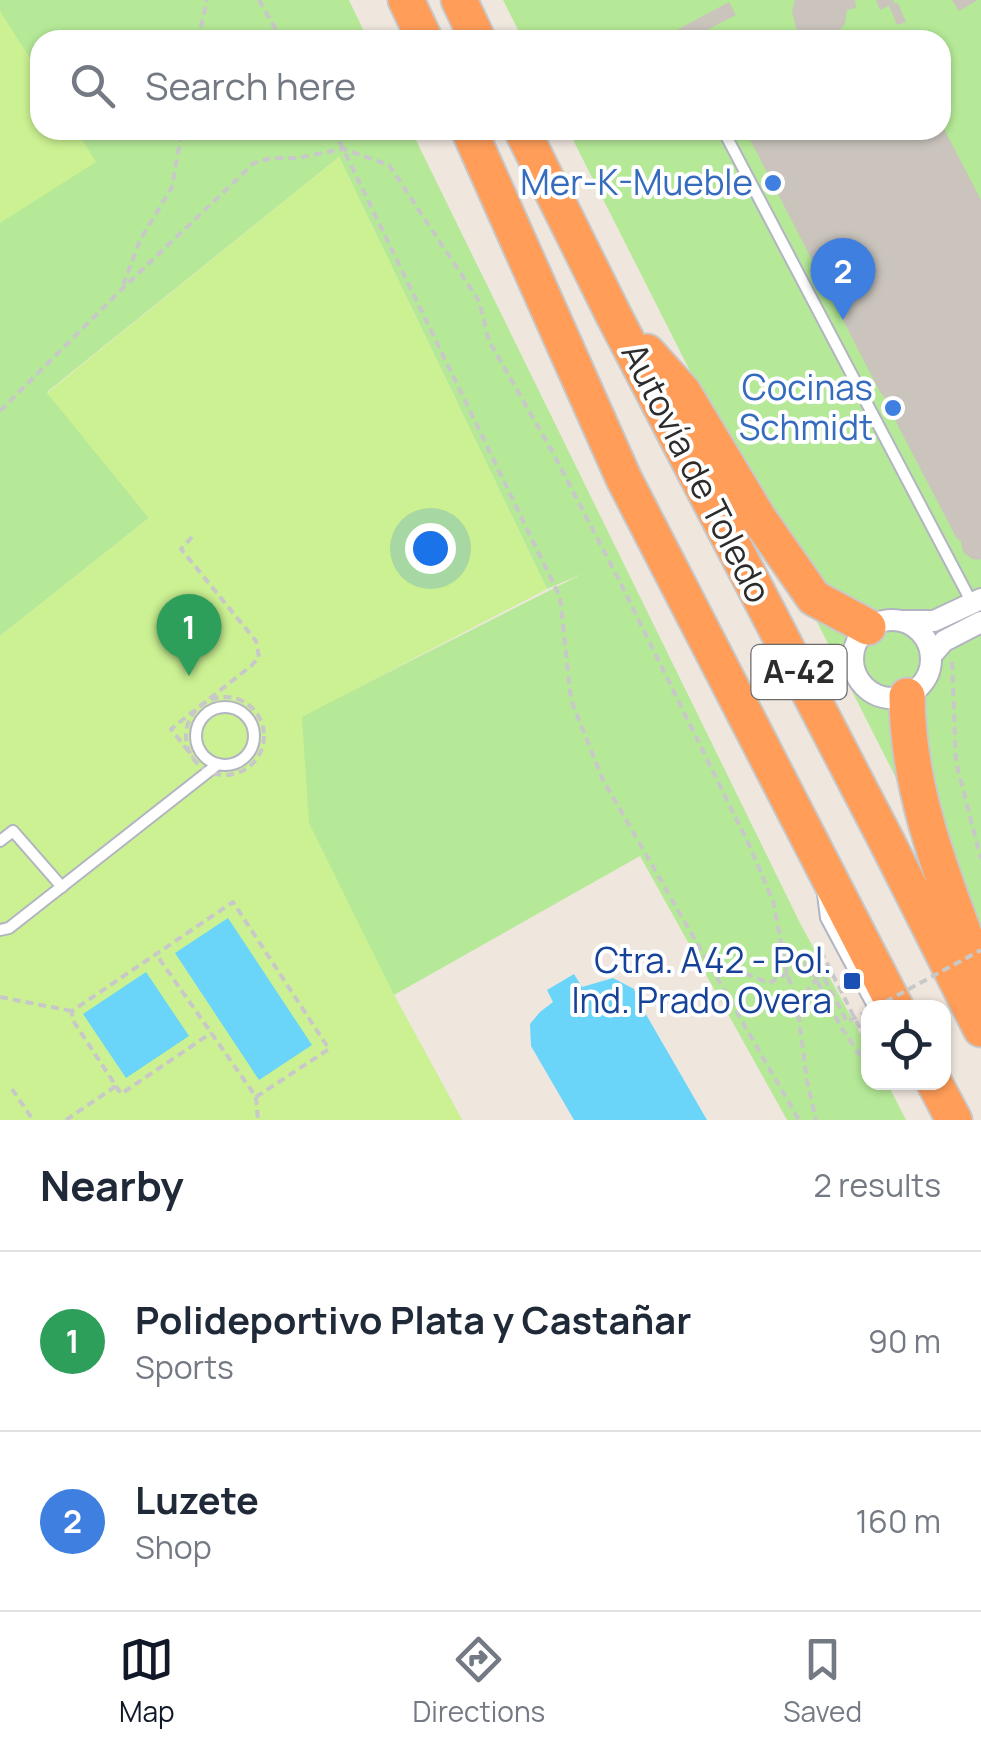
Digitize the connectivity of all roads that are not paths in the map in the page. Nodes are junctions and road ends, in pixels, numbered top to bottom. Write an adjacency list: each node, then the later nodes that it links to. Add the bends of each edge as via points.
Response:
1 (406, 0): 3 (highway)
2 (459, 0): 4 (highway)
3 (420, 30)
4 (473, 30)
5 (473, 140): 16 (highway, Autovía de Toledo / A-42, via 624,479)
6 (527, 140): 8 (highway, Autovía de Toledo / A-42)
7 (728, 140): 9 (lane)
8 (614, 316): 11 (highway, via 683,392 814,598); 22 (highway, Autovía de Toledo / A-42)
9 (978, 608): 10 (street); 12 (street, via 944,641)
10 (904, 622): 11 (street); 12 (street)
11 (868, 627): 13 (street, via 852,658 858,678 882,698)
12 (941, 656): 13 (street)
13 (907, 696): 19 (highway, via 910,758 942,876)
14 (213, 768): 14 (lane, via 238,763 254,744 250,720 230,706 214,709 197,727 200,752); 17 (lane)
15 (0, 841): 17 (lane, via 13,831)
16 (819, 858): 20 (lane, via 826,918); 21 (highway, Autovía de Toledo / A-42)
17 (62, 887): 18 (lane)
18 (0, 930)
19 (981, 979)
20 (867, 1000)
21 (892, 1000)
22 (981, 1029)
23 (938, 1090): 24 (highway)
24 (954, 1120)

